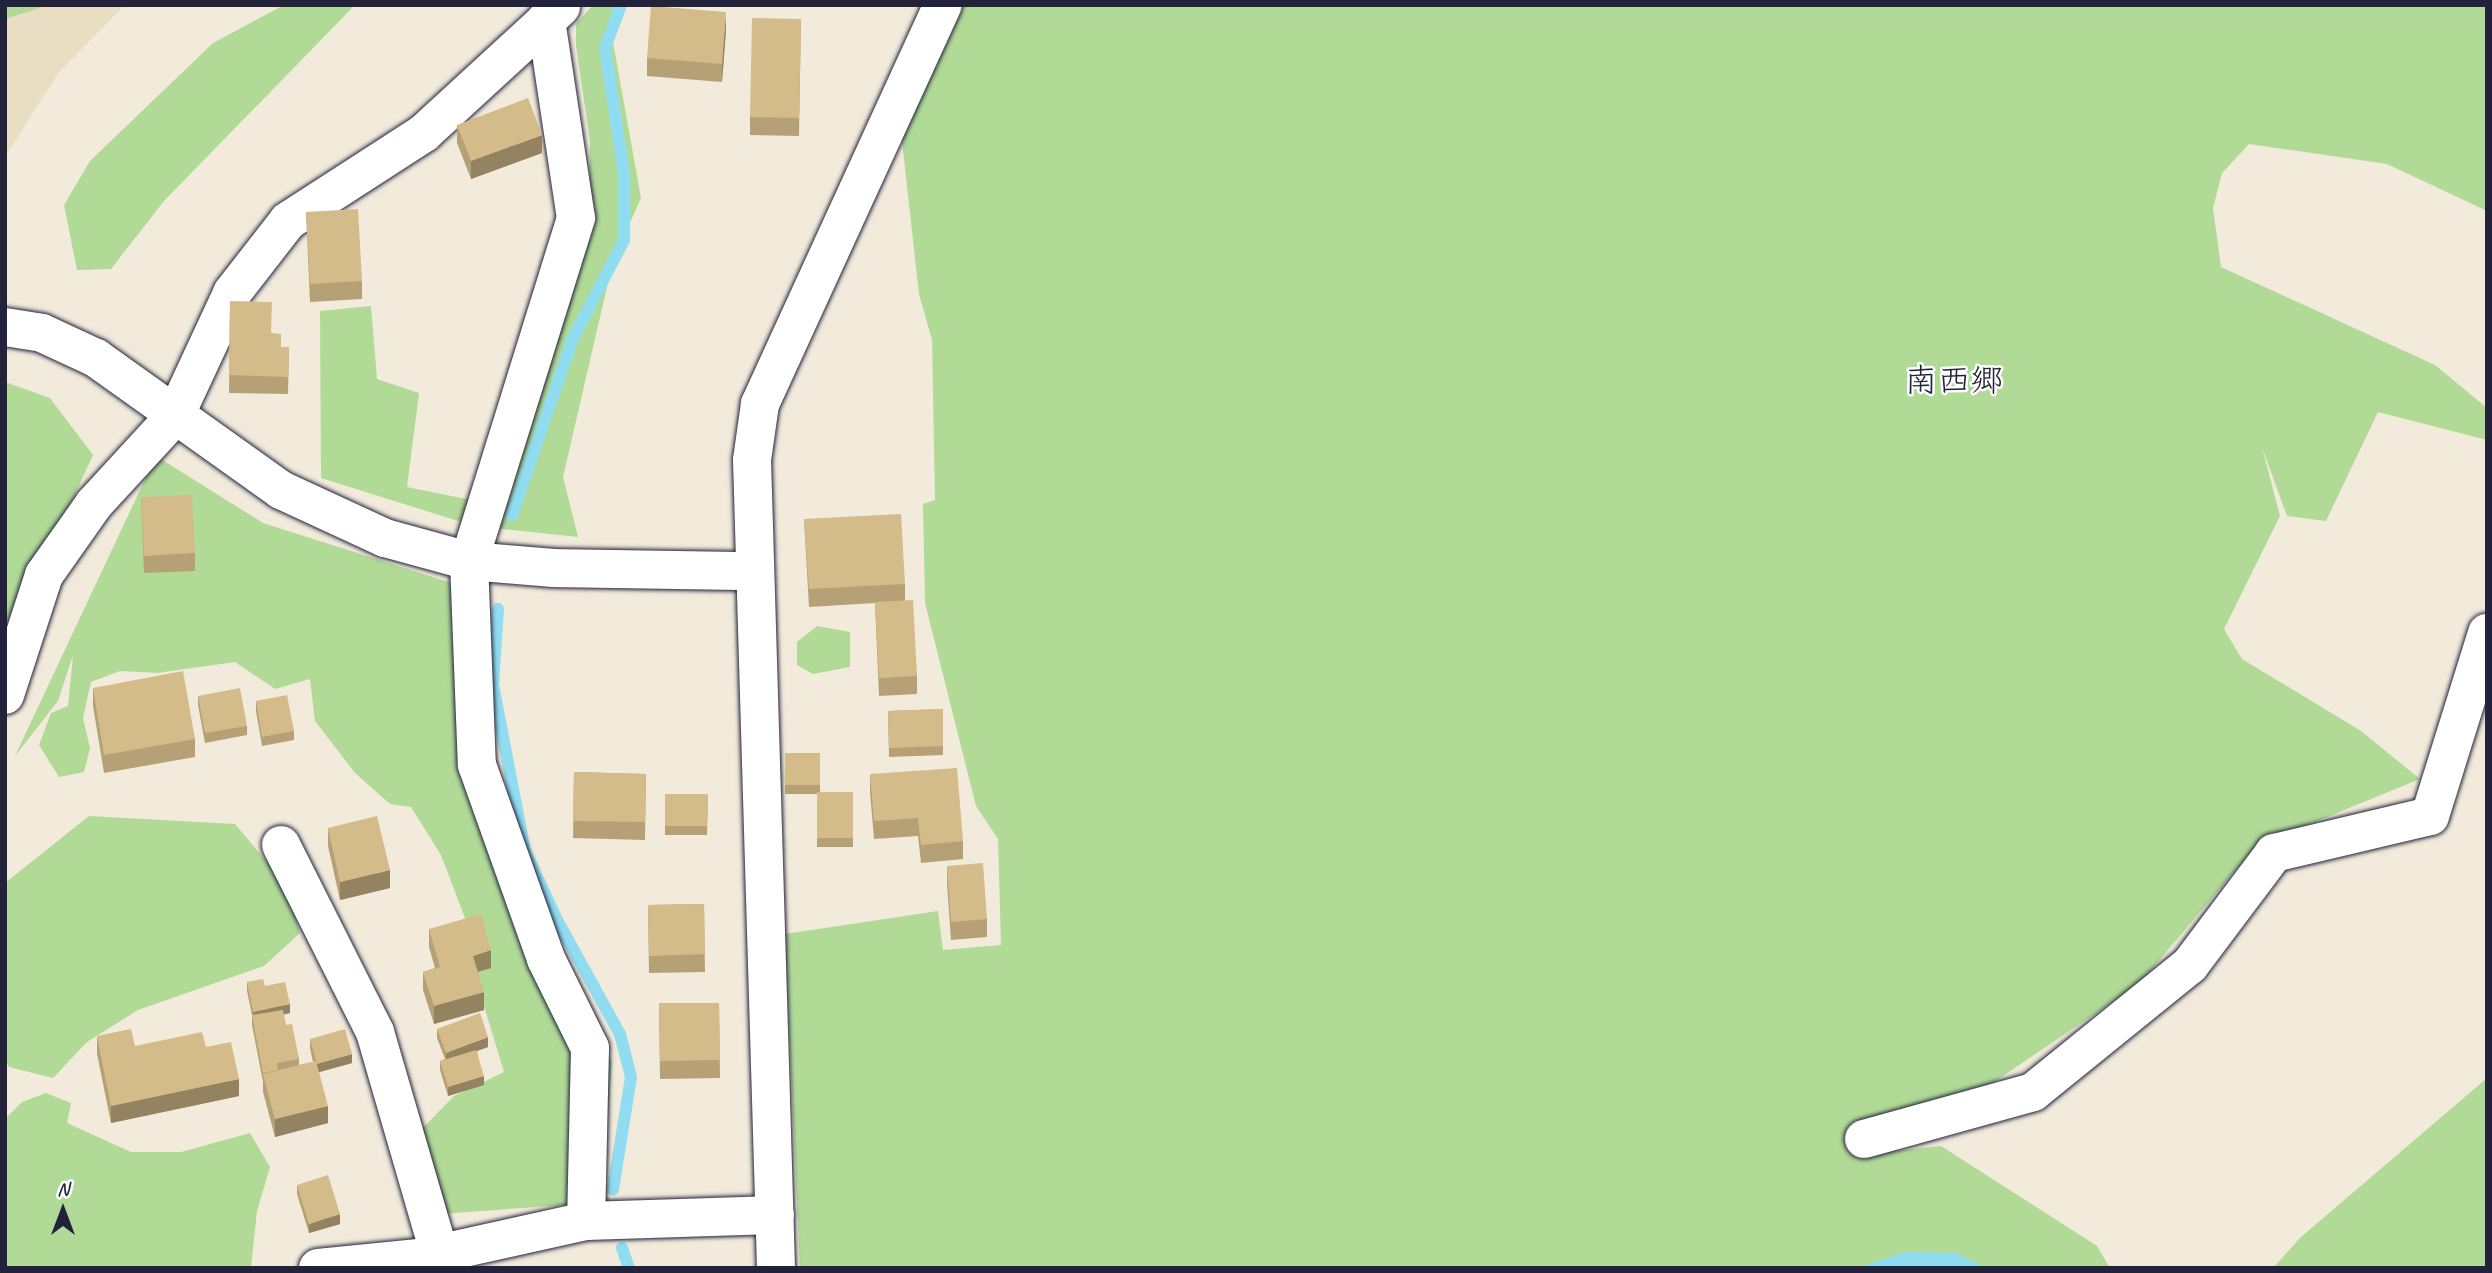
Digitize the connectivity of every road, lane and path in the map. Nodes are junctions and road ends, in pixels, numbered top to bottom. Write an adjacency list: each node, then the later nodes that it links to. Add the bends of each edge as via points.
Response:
1 (943, 5): 6 (street, via 761,404 752,460)
2 (554, 13): 4 (street, via 425,133 288,221 232,293); 5 (street, via 576,218)
3 (5, 327): 4 (street, via 42,333 96,358)
4 (175, 416): 5 (street, via 281,490 385,538); 8 (street, via 94,504 44,575)
5 (469, 561): 6 (street, via 554,568); 12 (street, via 477,765 546,959 590,1048)
6 (752, 571): 11 (street)
7 (2487, 633): 10 (street, via 2430,816 2274,853 2190,965 2034,1092)
8 (5, 695)
9 (281, 845): 13 (street, via 375,1032)
10 (1864, 1139)
11 (775, 1215): 12 (street); 15 (street)
12 (586, 1222): 13 (street)
13 (439, 1253): 14 (street)
14 (318, 1268)
15 (776, 1268)

